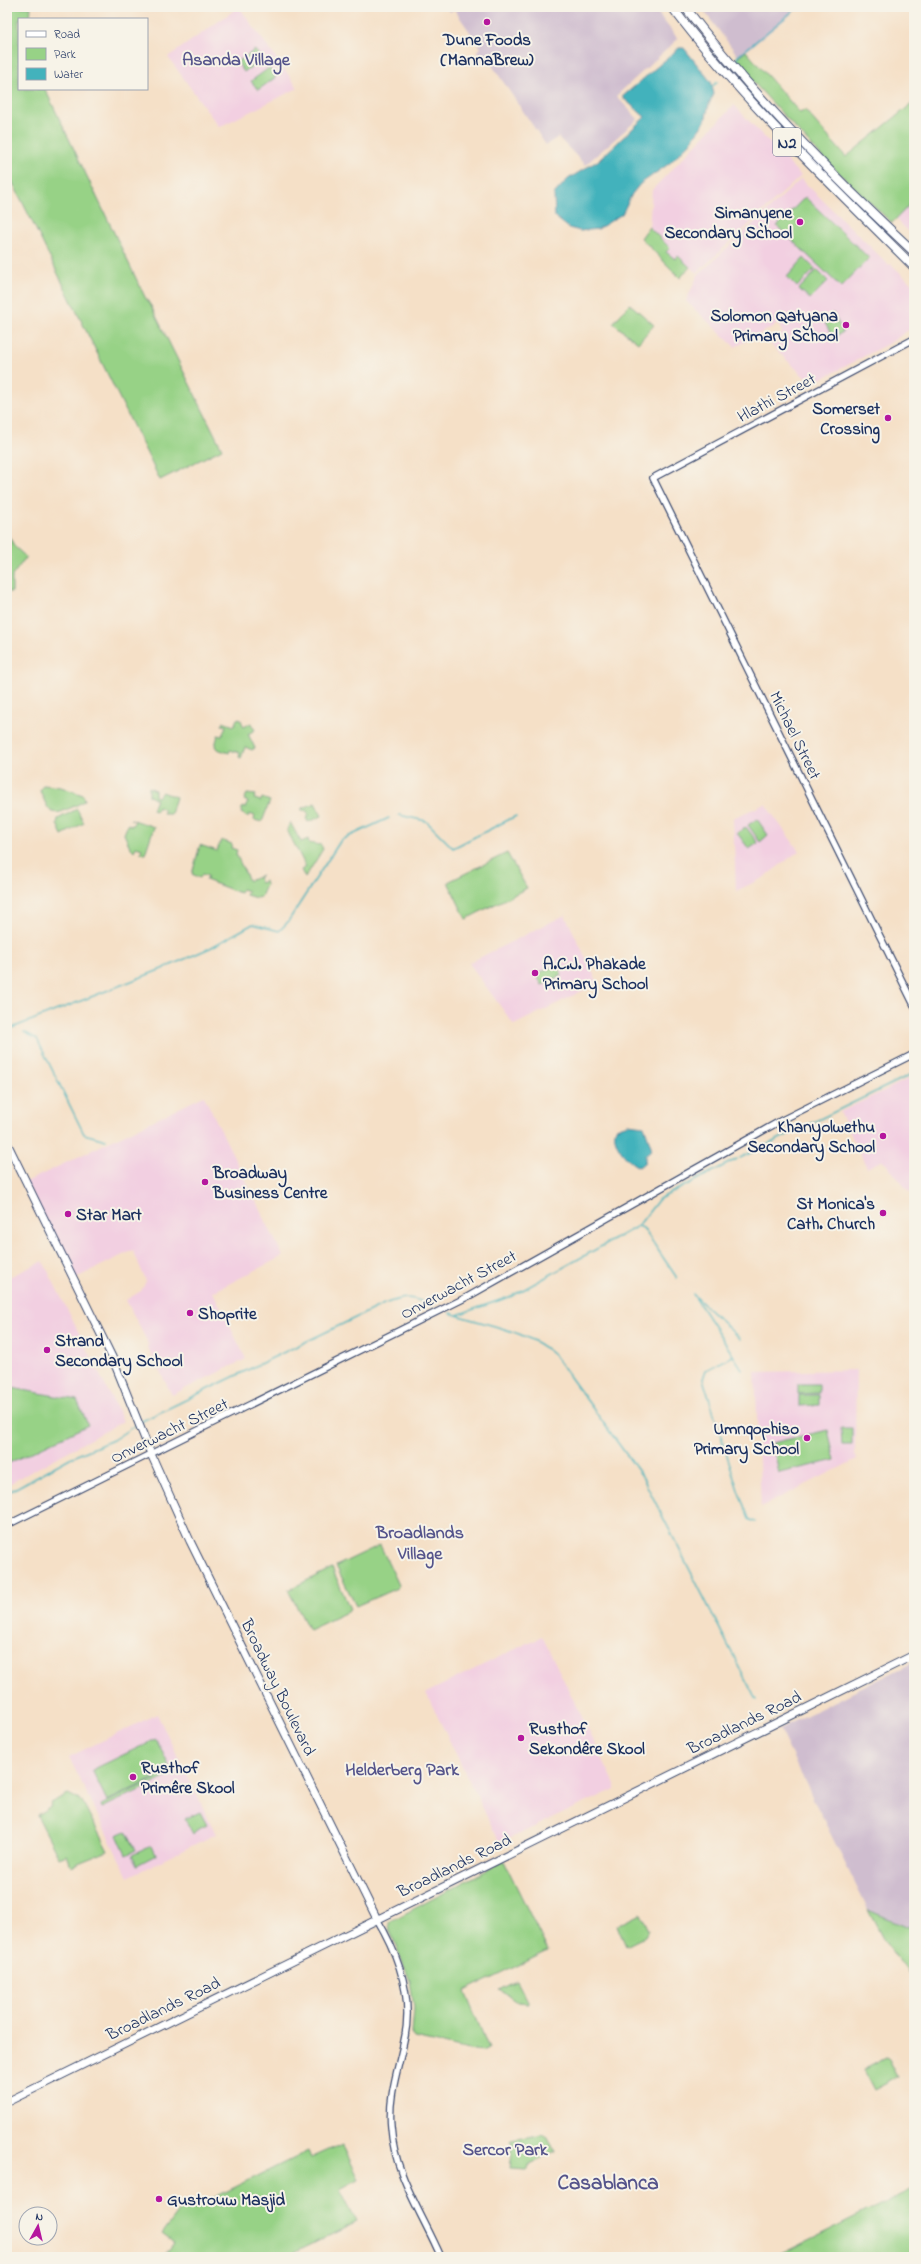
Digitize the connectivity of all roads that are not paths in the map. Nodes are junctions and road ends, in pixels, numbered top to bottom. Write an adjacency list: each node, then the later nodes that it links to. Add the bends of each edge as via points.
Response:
1 (672, 7): 4 (highway, N2, via 728,77 786,141)
2 (685, 7): 3 (highway, N2, via 743,78 799,139)
3 (914, 252)
4 (914, 267)
5 (913, 339): 6 (street, Hlathi Street)
6 (653, 478): 7 (street, Michael Street)
7 (914, 1005)
8 (914, 1054): 10 (street, Onverwacht Street, via 782,1120 469,1296)
9 (7, 1143): 10 (main road, Broadway Boulevard, via 112,1357)
10 (151, 1454): 11 (street, Onverwacht Street); 13 (main road, Broadway Boulevard, via 190,1541)
11 (7, 1525)
12 (914, 1655): 13 (main road, Broadlands Road)
13 (377, 1920): 14 (main road, Broadlands Road); 15 (street, Broadway Boulevard, via 398,1963 407,2001 406,2030 391,2099 393,2147 400,2170)
14 (7, 2102)
15 (441, 2257)

